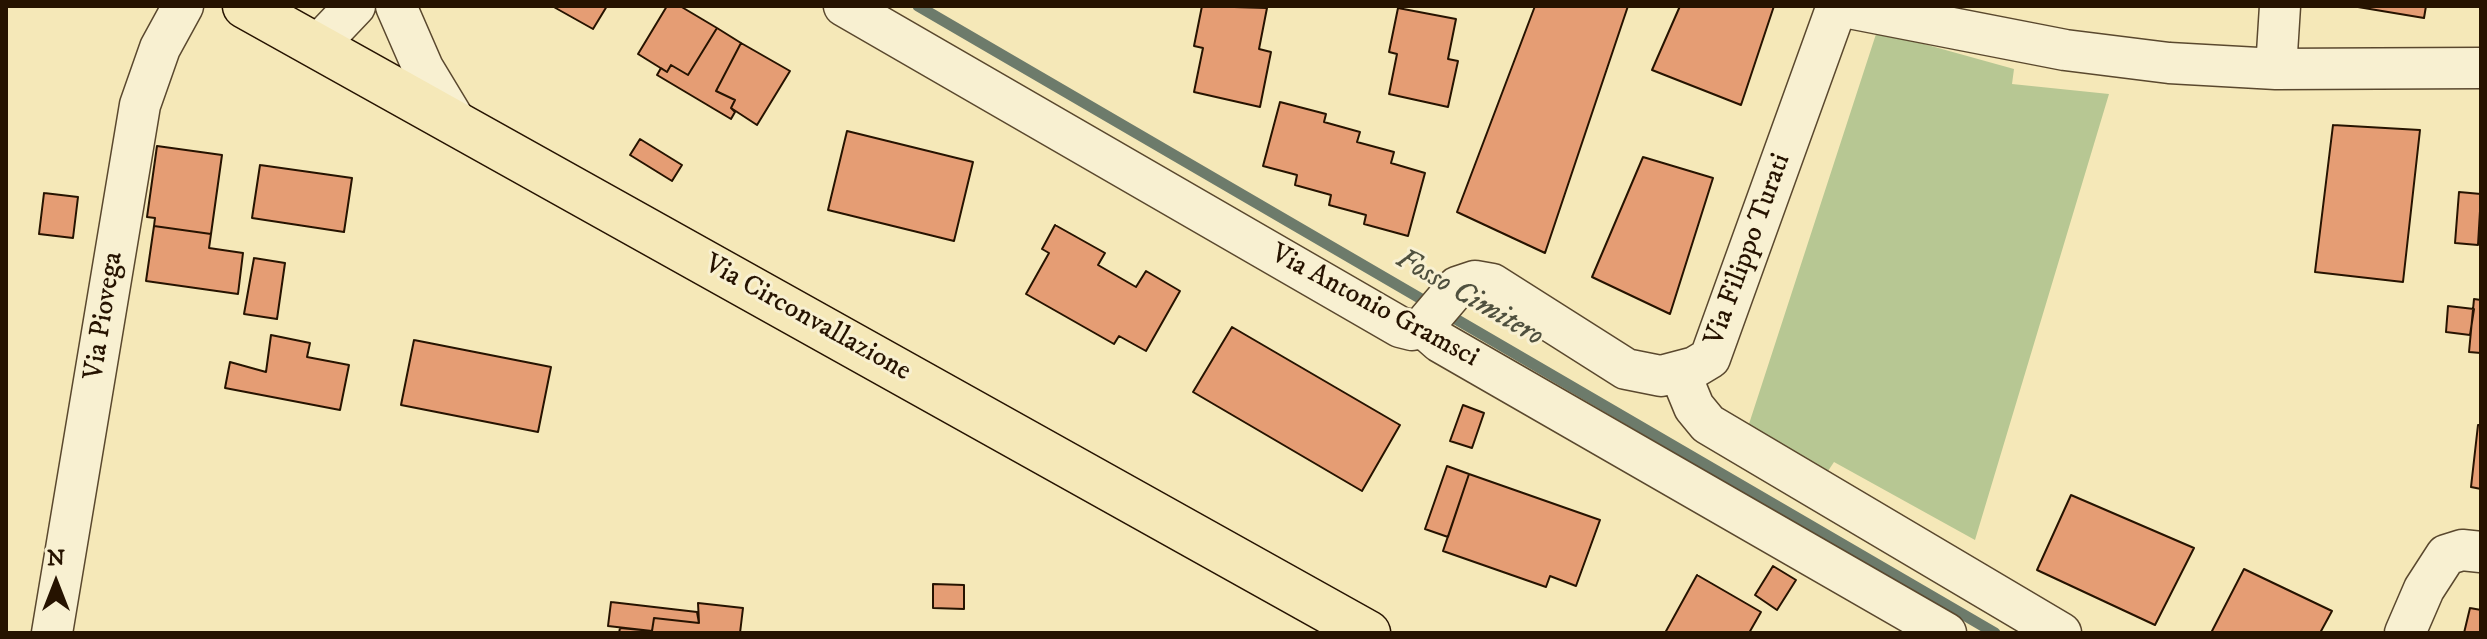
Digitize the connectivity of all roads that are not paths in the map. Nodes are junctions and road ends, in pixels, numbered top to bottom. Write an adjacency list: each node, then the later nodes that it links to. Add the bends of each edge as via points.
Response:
1 (183, 6): 15 (street, Via Piovega, via 160,48 140,105)
2 (245, 6): 8 (main road, Via Circonvallazione)
3 (355, 6): 8 (street)
4 (396, 6): 11 (street, via 423,68)
5 (844, 6): 12 (street, Via Antonio Gramsci, via 1400,327 1412,330)
6 (1838, 6): 10 (street, Via Filippo Turati, via 2065,50); 13 (street, Via Filippo Turati, via 1710,358)
7 (2280, 6): 10 (street)
8 (318, 26): 11 (main road, Via Circonvallazione)
9 (2481, 68): 10 (street, Via Filippo Turati)
10 (2276, 69)
11 (455, 121): 16 (main road, Via Circonvallazione)
12 (1427, 324): 13 (street, Via Filippo Turati, via 1457,287 1475,281 1492,284 1626,369 1661,376); 17 (street, Via Antonio Gramsci, via 1440,342)
13 (1680, 373): 18 (street, via 1694,407 1708,424)
14 (2481, 552): 19 (street, via 2446,555)
15 (52, 633)
16 (1368, 633)
17 (1946, 633)
18 (2061, 633)
19 (2405, 633)

